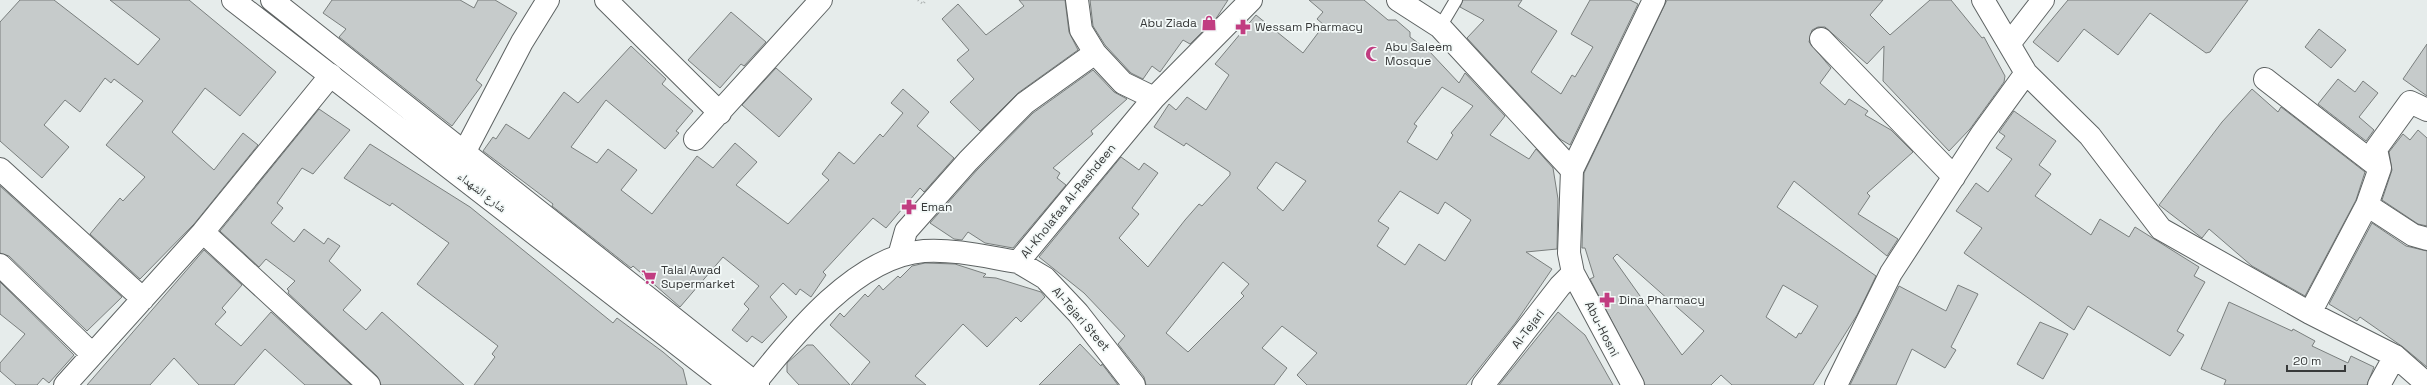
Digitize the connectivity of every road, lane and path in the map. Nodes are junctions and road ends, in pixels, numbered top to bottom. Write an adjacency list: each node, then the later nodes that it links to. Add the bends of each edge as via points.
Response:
1 (233, 0): 20 (street, شارع الشهداء)
2 (272, 0): 26 (street, شارع الشهداء)
3 (548, 0): 26 (street, via 522,42)
4 (606, 0): 24 (street)
5 (821, 0): 24 (street)
6 (918, 0): 7 (path, via 923,4)
7 (926, 0)
8 (1077, 0): 18 (street, via 1081,30)
9 (1251, 0): 22 (street, Al-Kholafaa Al-Rashdeen)
10 (1398, 0): 15 (street)
11 (1456, 0): 15 (lane)
12 (1654, 0): 29 (street)
13 (1983, 0): 17 (street)
14 (2043, 0): 17 (street)
15 (1440, 27): 29 (street)
16 (1821, 39): 30 (street)
17 (2008, 44): 19 (street)
18 (1095, 52): 22 (street, via 1122,83); 34 (street, via 1025,103 968,161 906,231)
19 (2026, 73): 30 (street); 39 (street, via 2090,136 2161,229)
20 (331, 75): 32 (street); 42 (street, شارع الشهداء)
21 (2265, 79): 27 (street)
22 (1154, 98): 35 (street, Al-Kholafaa Al-Rashdeen)
23 (2427, 110): 27 (street, via 2410,102 2376,150)
24 (720, 113): 25 (street)
25 (695, 140)
26 (464, 153): 42 (street, شارع الشهداء)
27 (2380, 168): 31 (street)
28 (0, 169): 38 (street)
29 (1572, 170): 37 (street, Abu-Hosni, via 1569,253)
30 (1954, 177): 49 (street, via 1891,273)
31 (2367, 205): 33 (street, via 2413,236); 39 (street)
32 (203, 232): 38 (street); 45 (street)
33 (2427, 239)
34 (899, 256): 35 (street, Al-Kholafaa Al-Rashdeen, via 923,251 943,251); 42 (street, Al-Kholafaa Al-Rashdeen, via 882,263 859,278)
35 (1018, 262): 46 (street, Al-Tejari Steet, via 1045,278 1078,313)
36 (0, 265): 40 (street)
37 (1573, 273): 47 (street, Al-Tejari); 48 (street, Abu-Hosni)
38 (143, 298): 40 (street)
39 (2310, 313): 41 (street)
40 (92, 354): 43 (street)
41 (2395, 356): 44 (street); 50 (street)
42 (735, 380)
43 (69, 384)
44 (2427, 384)
45 (369, 385)
46 (1134, 385)
47 (1483, 385)
48 (1633, 385)
49 (1836, 385)
50 (2379, 385)

